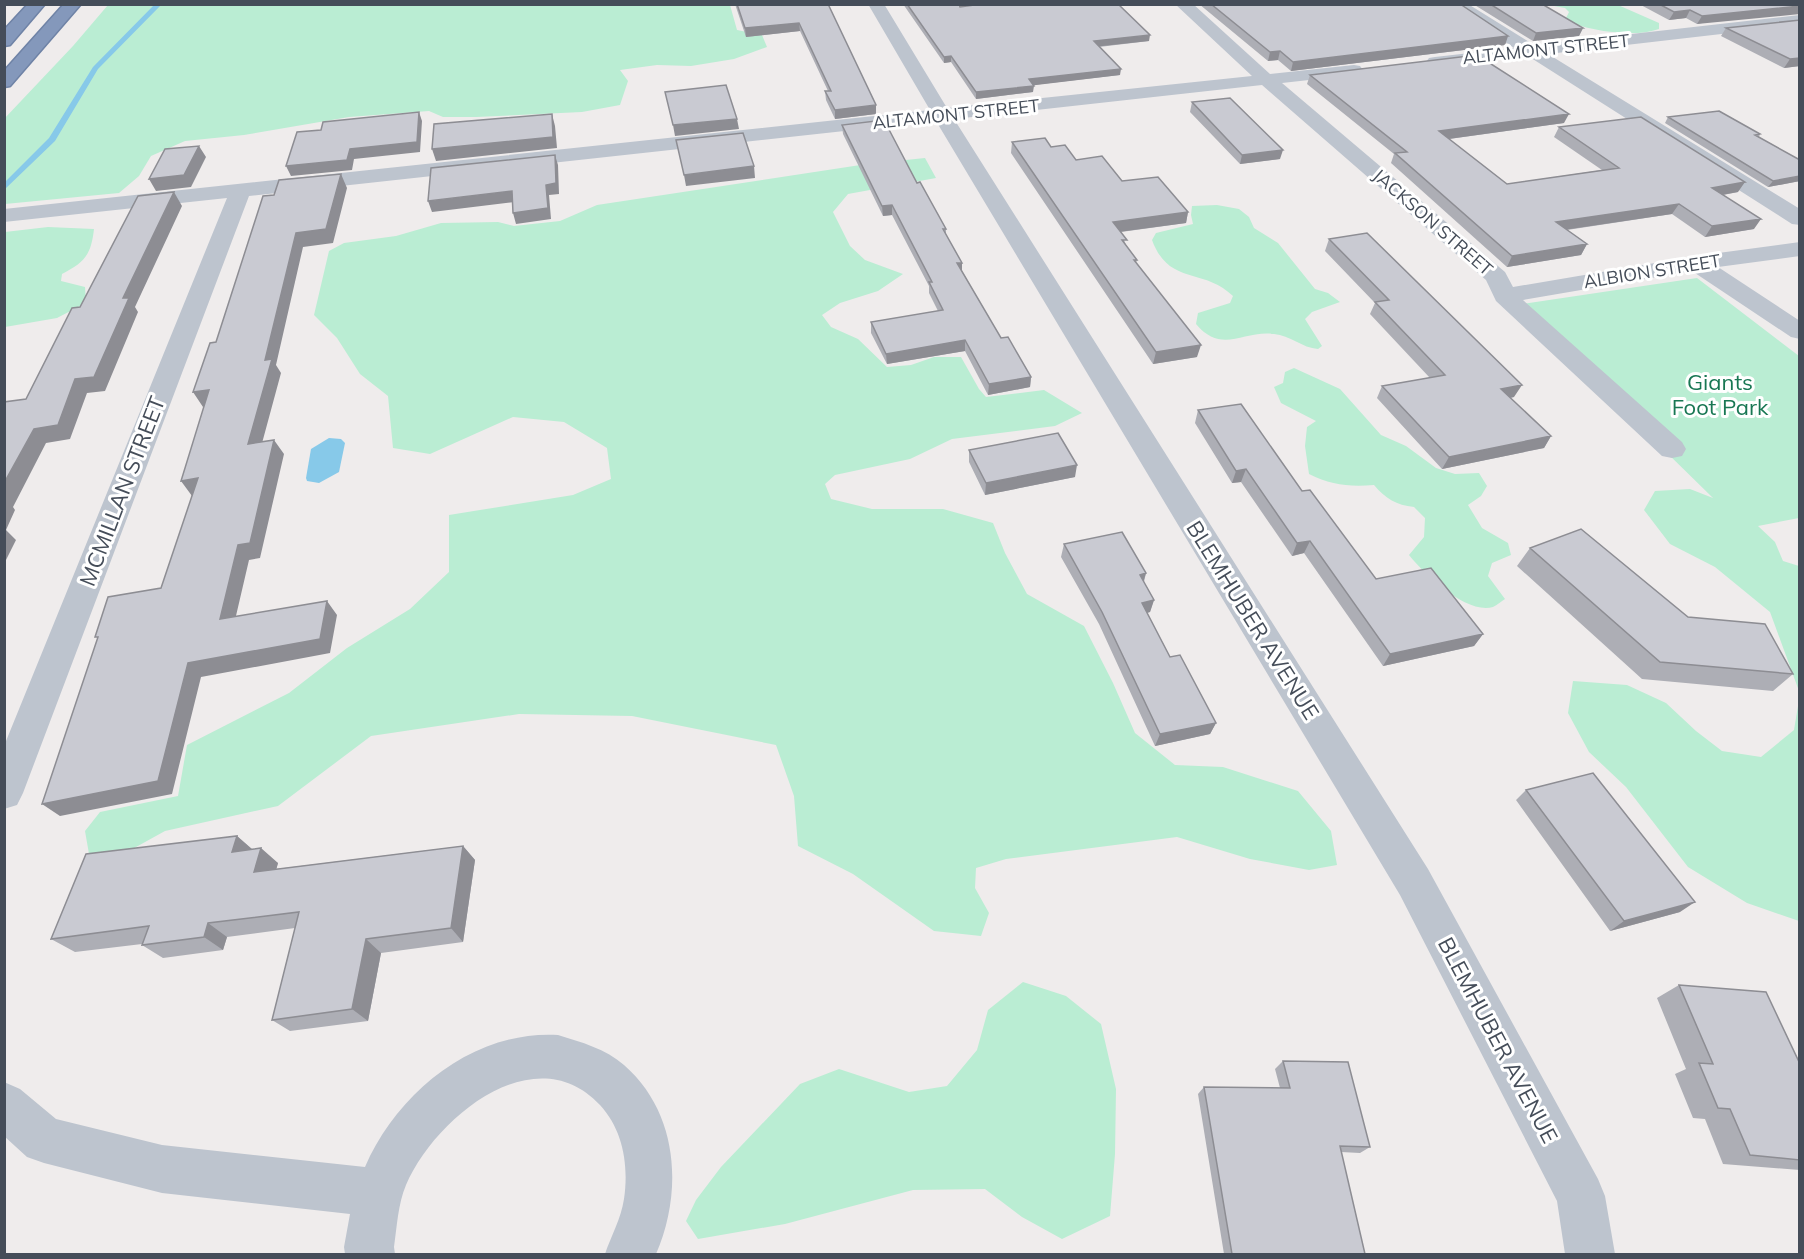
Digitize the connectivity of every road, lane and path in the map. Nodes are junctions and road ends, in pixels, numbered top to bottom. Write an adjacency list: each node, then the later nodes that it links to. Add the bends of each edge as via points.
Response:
1 (38, 4): 10 (highway)
2 (73, 4): 15 (highway)
3 (876, 4): 16 (street, BLEMHUBER AVENUE)
4 (1183, 4): 14 (street, JACKSON STREET)
5 (1456, 4): 11 (street)
6 (1753, 9): 8 (street)
7 (1800, 20): 8 (street, ALTAMONT STREET)
8 (1779, 22): 9 (street); 11 (street, ALTAMONT STREET)
9 (1800, 32)
10 (4, 41)
11 (1530, 51): 12 (street, ALTAMONT STREET); 19 (street)
12 (1416, 64)
13 (1370, 69): 14 (street, ALTAMONT STREET)
14 (1268, 81): 16 (street, ALTAMONT STREET); 22 (street, JACKSON STREET, via 1497,277)
15 (4, 82)
16 (942, 115): 17 (street, ALTAMONT STREET); 30 (street, BLEMHUBER AVENUE, via 1414,882 1581,1196)
17 (240, 191): 18 (street, ALTAMONT STREET); 25 (street, MCMILLAN STREET)
18 (4, 216)
19 (1800, 219)
20 (1800, 249): 21 (street, ALBION STREET)
21 (1696, 263): 22 (street, ALBION STREET); 23 (street)
22 (1504, 296): 24 (street, JACKSON STREET)
23 (1800, 332)
24 (1672, 449)
25 (4, 793)
26 (4, 1105): 27 (street, via 44,1140 162,1169)
27 (379, 1193): 28 (street); 29 (street, via 402,1146 434,1106 473,1076 515,1060 556,1057 593,1068 622,1093 643,1129 650,1174 643,1225)
28 (370, 1254)
29 (630, 1254)
30 (1590, 1254)

